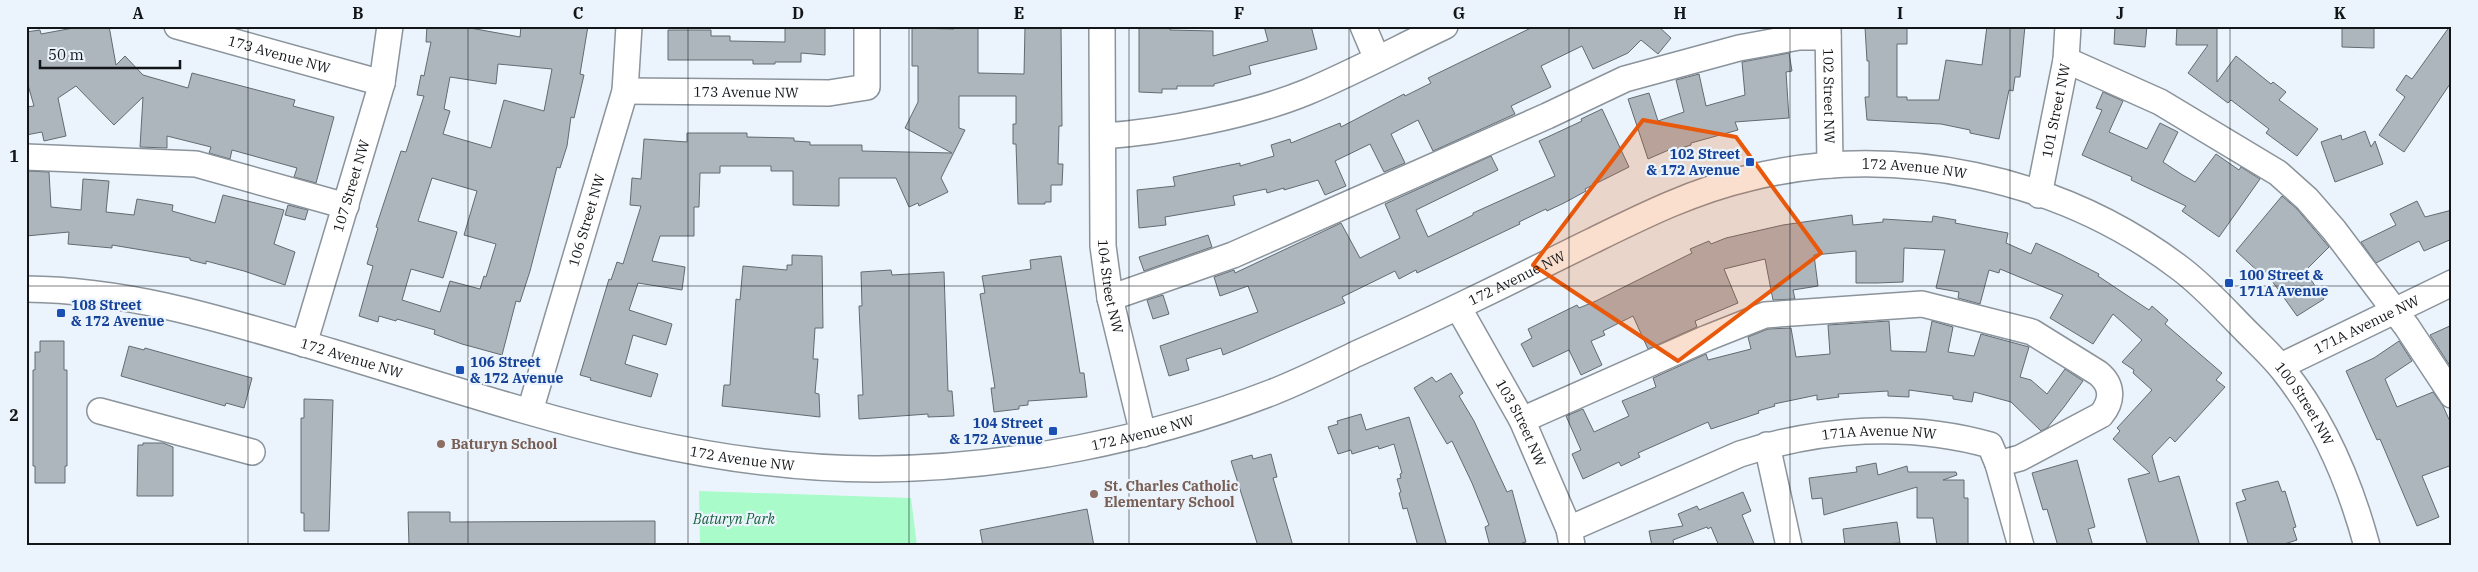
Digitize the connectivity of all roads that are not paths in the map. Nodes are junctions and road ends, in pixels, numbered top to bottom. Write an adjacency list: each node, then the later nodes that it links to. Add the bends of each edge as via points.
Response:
1 (178, 26): 12 (street, 173 Avenue NW)
2 (390, 26): 12 (street, 107 Street NW)
3 (629, 26): 13 (street, 106 Street NW)
4 (867, 26): 13 (street, 173 Avenue NW, via 867,87 829,92)
5 (1102, 26): 14 (street, 104 Street NW)
6 (1363, 26): 10 (street)
7 (1445, 26): 10 (street)
8 (2068, 26): 11 (street, 101 Street NW)
9 (1828, 31): 16 (street, 102 Street NW); 22 (street, via 1739,48 1625,79 1233,255)
10 (1377, 59): 14 (street, via 1306,92 1237,114 1131,134)
11 (2066, 60): 17 (street, 101 Street NW); 24 (street, via 2160,102 2278,173 2334,230)
12 (382, 83): 18 (street, 107 Street NW)
13 (625, 91): 29 (street, 106 Street NW)
14 (1103, 136): 22 (street, 104 Street NW, via 1103,246)
15 (26, 157): 18 (street, via 196,164)
16 (1830, 165): 17 (street, 172 Avenue NW, via 1927,168 2002,183); 23 (street, 172 Avenue NW, via 1748,178 1679,200)
17 (2039, 195): 20 (street, 172 Avenue NW, via 2131,236)
18 (346, 206): 25 (street, 107 Street NW)
19 (2452, 283): 24 (street, 171A Avenue NW)
20 (2204, 287): 26 (street, 100 Street NW)
21 (26, 289): 25 (street, 172 Avenue NW, via 78,291 156,303 206,314)
22 (1110, 298): 31 (street, 104 Street NW)
23 (1458, 307): 30 (street, 103 Street NW); 31 (street, 172 Avenue NW, via 1272,392)
24 (2393, 310): 26 (street, 171A Avenue NW); 27 (street)
25 (304, 344): 29 (street, 172 Avenue NW)
26 (2281, 366): 38 (street, 100 Street NW, via 2332,449 2357,510)
27 (2452, 395)
28 (100, 411): 33 (street)
29 (530, 412): 31 (street, 172 Avenue NW, via 683,451 786,466 833,468 928,468 976,463)
30 (1522, 420): 34 (street, via 1765,315 1922,304 2032,332 2107,383 2109,403 2101,415 2020,458); 35 (street, 103 Street NW)
31 (1143, 434)
32 (1767, 445): 34 (street, 171A Avenue NW, via 1820,435 1876,430 1963,437); 35 (street, 171A Avenue NW, via 1740,454); 36 (street)
33 (252, 452)
34 (1994, 455): 37 (street)
35 (1570, 538)
36 (1789, 546)
37 (2021, 546)
38 (2367, 546)

